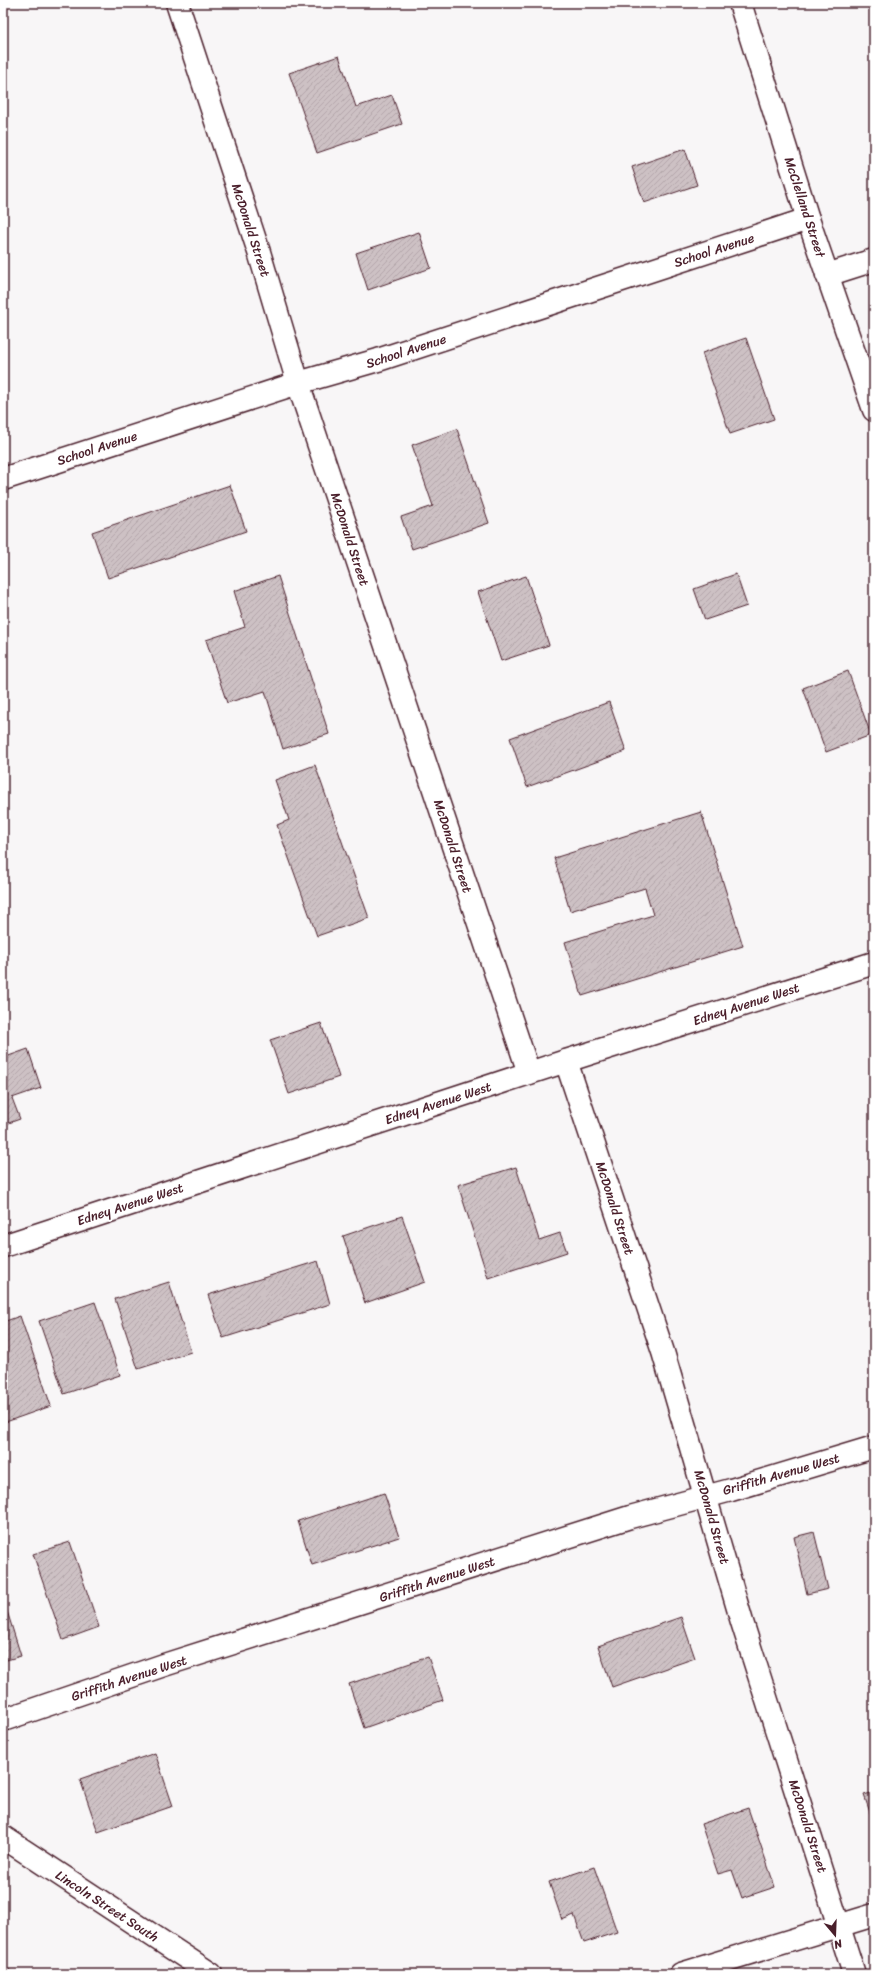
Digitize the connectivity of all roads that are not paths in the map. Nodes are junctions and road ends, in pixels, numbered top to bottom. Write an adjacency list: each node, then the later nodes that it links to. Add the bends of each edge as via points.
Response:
1 (177, 3): 6 (street, McDonald Street, via 259,252)
2 (740, 3): 3 (street, McClelland Street)
3 (808, 219): 5 (street, McClelland Street); 6 (street, School Avenue, via 378,360)
4 (874, 260): 5 (street)
5 (827, 275): 7 (street, McClelland Street)
6 (298, 383): 8 (street, School Avenue); 11 (street, McDonald Street)
7 (874, 410)
8 (3, 479)
9 (874, 963): 10 (street, Edney Avenue West)
10 (566, 1061): 11 (street, Edney Avenue West); 14 (street, McDonald Street, via 663,1352)
11 (529, 1073): 12 (street, Edney Avenue West)
12 (3, 1246)
13 (874, 1447): 14 (street, Griffith Avenue West)
14 (706, 1496): 15 (street, Griffith Avenue West, via 630,1517 209,1651); 18 (street, McDonald Street, via 742,1622)
15 (3, 1720)
16 (3, 1837): 19 (street, Lincoln Street South)
17 (874, 1915): 18 (street)
18 (840, 1926): 20 (street); 21 (street, McDonald Street)
19 (211, 1974)
20 (681, 1974)
21 (854, 1974)

